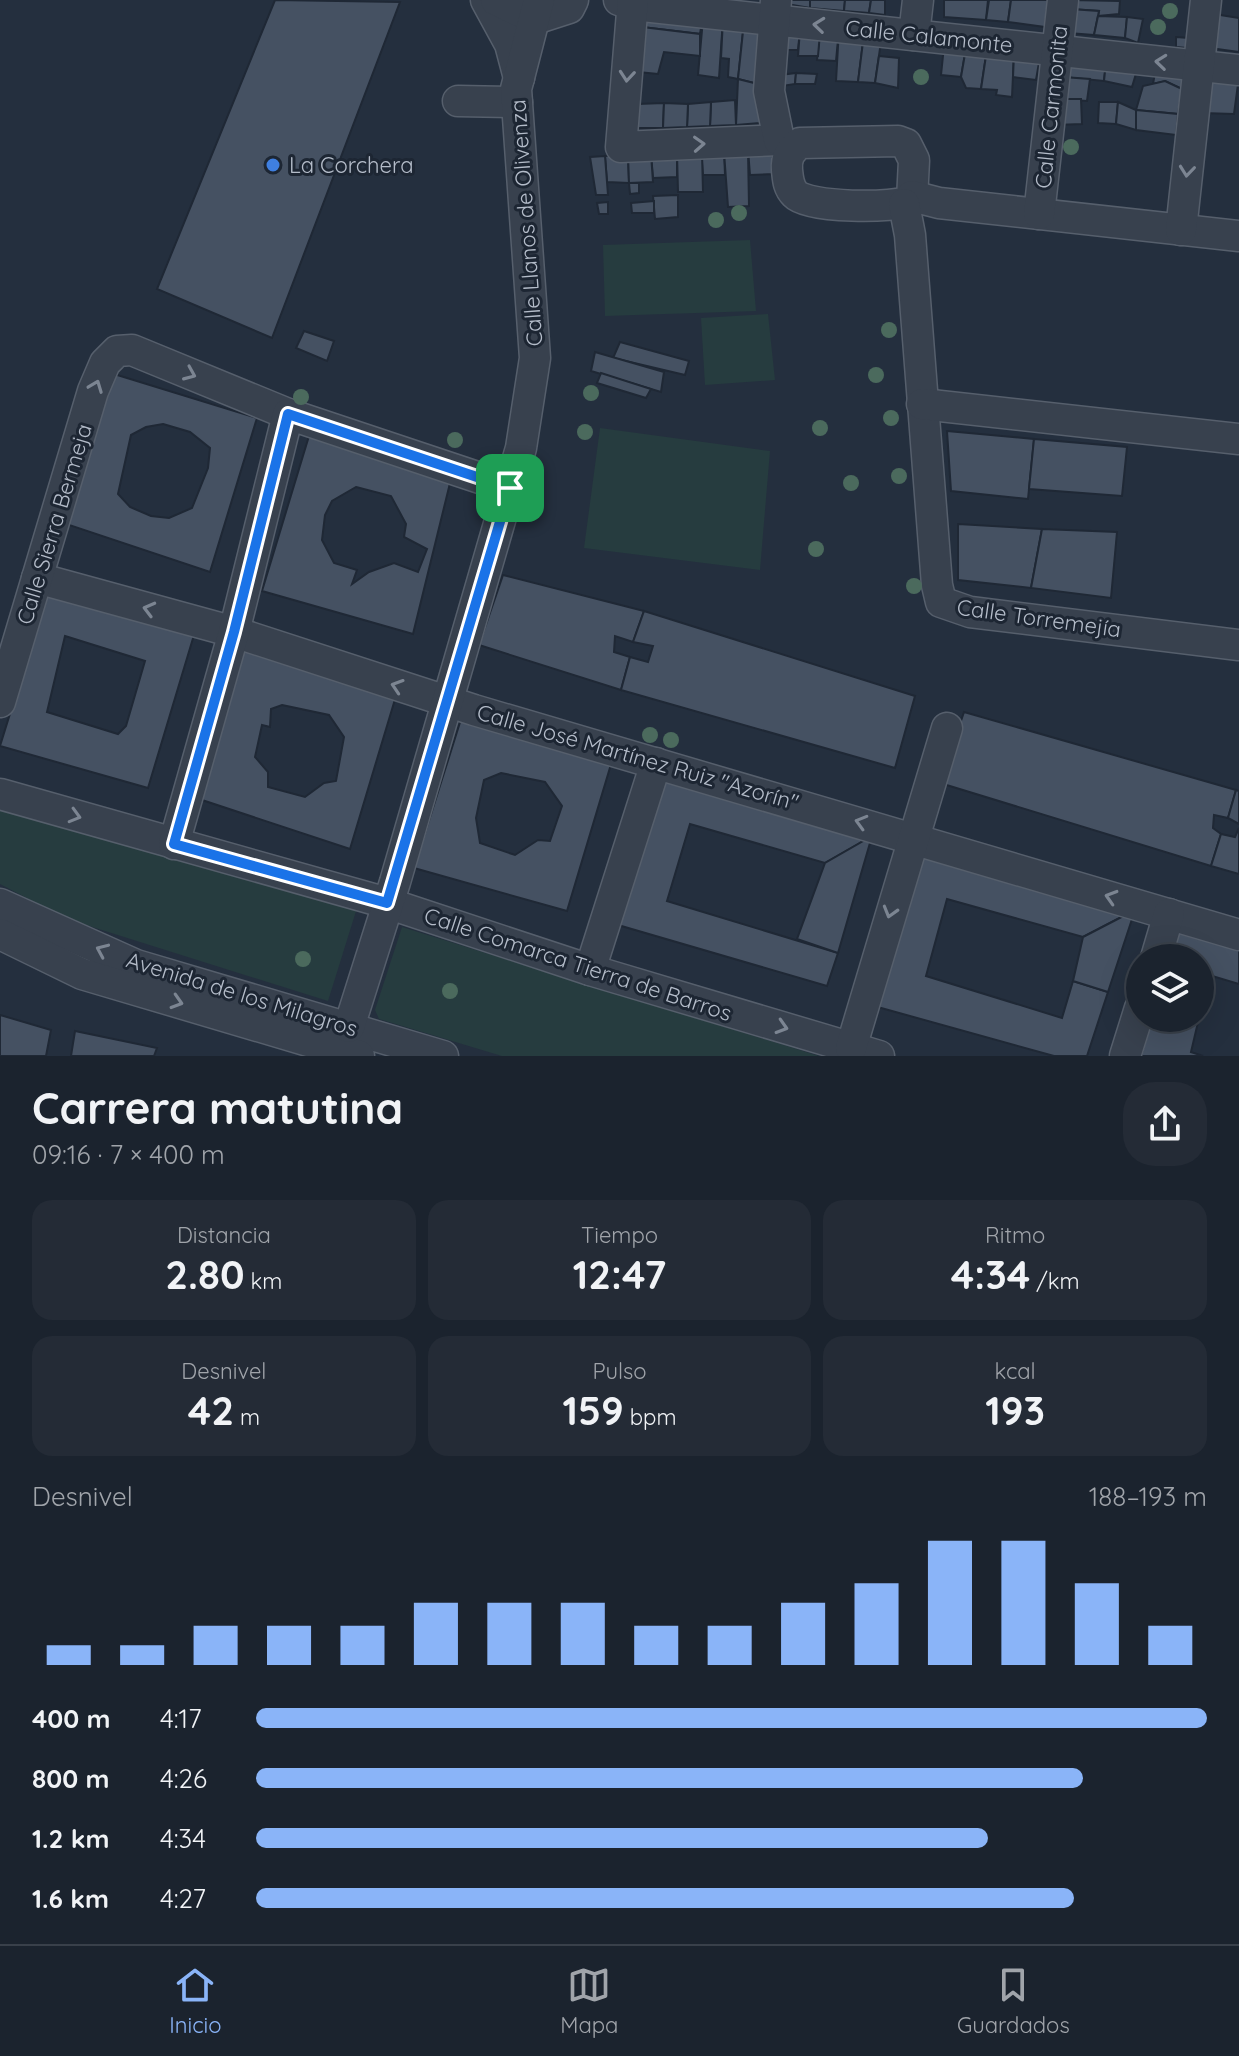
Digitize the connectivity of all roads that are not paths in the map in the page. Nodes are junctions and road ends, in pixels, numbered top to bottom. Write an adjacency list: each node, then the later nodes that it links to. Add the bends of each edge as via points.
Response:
1 (486, 0): 14 (street, via 510,44)
2 (496, 0): 8 (street)
3 (918, 0): 10 (street)
4 (1063, 0): 11 (street, Calle Carmonita)
5 (1206, 0): 12 (street)
6 (629, 2): 9 (street, Calle Calamonte); 16 (street, one-way to 16, via 621,147)
7 (576, 3): 8 (street)
8 (537, 9): 14 (street, Calle Llanos de Olivenza)
9 (776, 10): 10 (street, Calle Calamonte, one-way to 9); 16 (street, via 769,91)
10 (914, 35): 11 (street, Calle Calamonte)
11 (1057, 50): 12 (street, Calle Calamonte, one-way to 11); 18 (street, Calle Carmonita)
12 (1198, 65): 13 (street, Calle Calamonte); 19 (street, one-way to 19)
13 (1239, 70)
14 (518, 90): 15 (street); 24 (street, Calle Llanos de Olivenza, via 535,358)
15 (458, 101)
16 (785, 145): 17 (street, via 789,184 796,195 811,202 898,207); 17 (street, Calle Torremejía, via 906,144 914,160)
17 (908, 200): 18 (street); 21 (street, Calle Torremejía)
18 (1039, 214): 19 (street)
19 (1181, 230): 20 (street)
20 (1239, 236)
21 (922, 404): 23 (street); 27 (street, Calle Torremejía, via 941,602 970,612)
22 (288, 414): 24 (street); 25 (street, Calle Sierra Bermeja, one-way to 22, via 93,391 105,363 117,351 132,350); 26 (street)
23 (1239, 439)
24 (510, 488): 28 (street, Calle Llanos de Olivenza)
25 (37, 578): 26 (street, Calle José Martínez Ruiz "Azorín", one-way to 25); 29 (street, Calle Sierra Bermeja)
26 (234, 632): 28 (street, Calle José Martínez Ruiz "Azorín", one-way to 26); 34 (street)
27 (1239, 645)
28 (447, 701): 31 (street, Calle José Martínez Ruiz "Azorín"); 35 (street, Calle Llanos de Olivenza)
29 (0, 702)
30 (947, 728): 33 (street)
31 (656, 763): 33 (street, Calle José Martínez Ruiz "Azorín", one-way to 31); 41 (street)
32 (0, 794): 34 (street, Calle Comarca Tierra de Barros, one-way to 34)
33 (911, 837): 37 (street, Calle José Martínez Ruiz "Azorín", one-way to 33); 44 (street, one-way to 44)
34 (174, 844): 35 (street, Calle Comarca Tierra de Barros)
35 (387, 903): 41 (street, Calle Comarca Tierra de Barros); 42 (street, Calle Llanos de Olivenza)
36 (0, 904): 42 (street, Avenida de los Milagros, one-way to 36, via 136,965)
37 (1169, 914): 39 (street, Calle José Martínez Ruiz "Azorín"); 40 (street)
38 (0, 934): 45 (street, Avenida de los Milagros, one-way to 45, via 82,974)
39 (1239, 935)
40 (1160, 944)
41 (590, 970): 44 (street, Calle Comarca Tierra de Barros, one-way to 44)
42 (349, 1027): 46 (street, Avenida de los Milagros)
43 (1132, 1032): 47 (street)
44 (865, 1052)
45 (359, 1056)
46 (443, 1056)
47 (1125, 1056)

